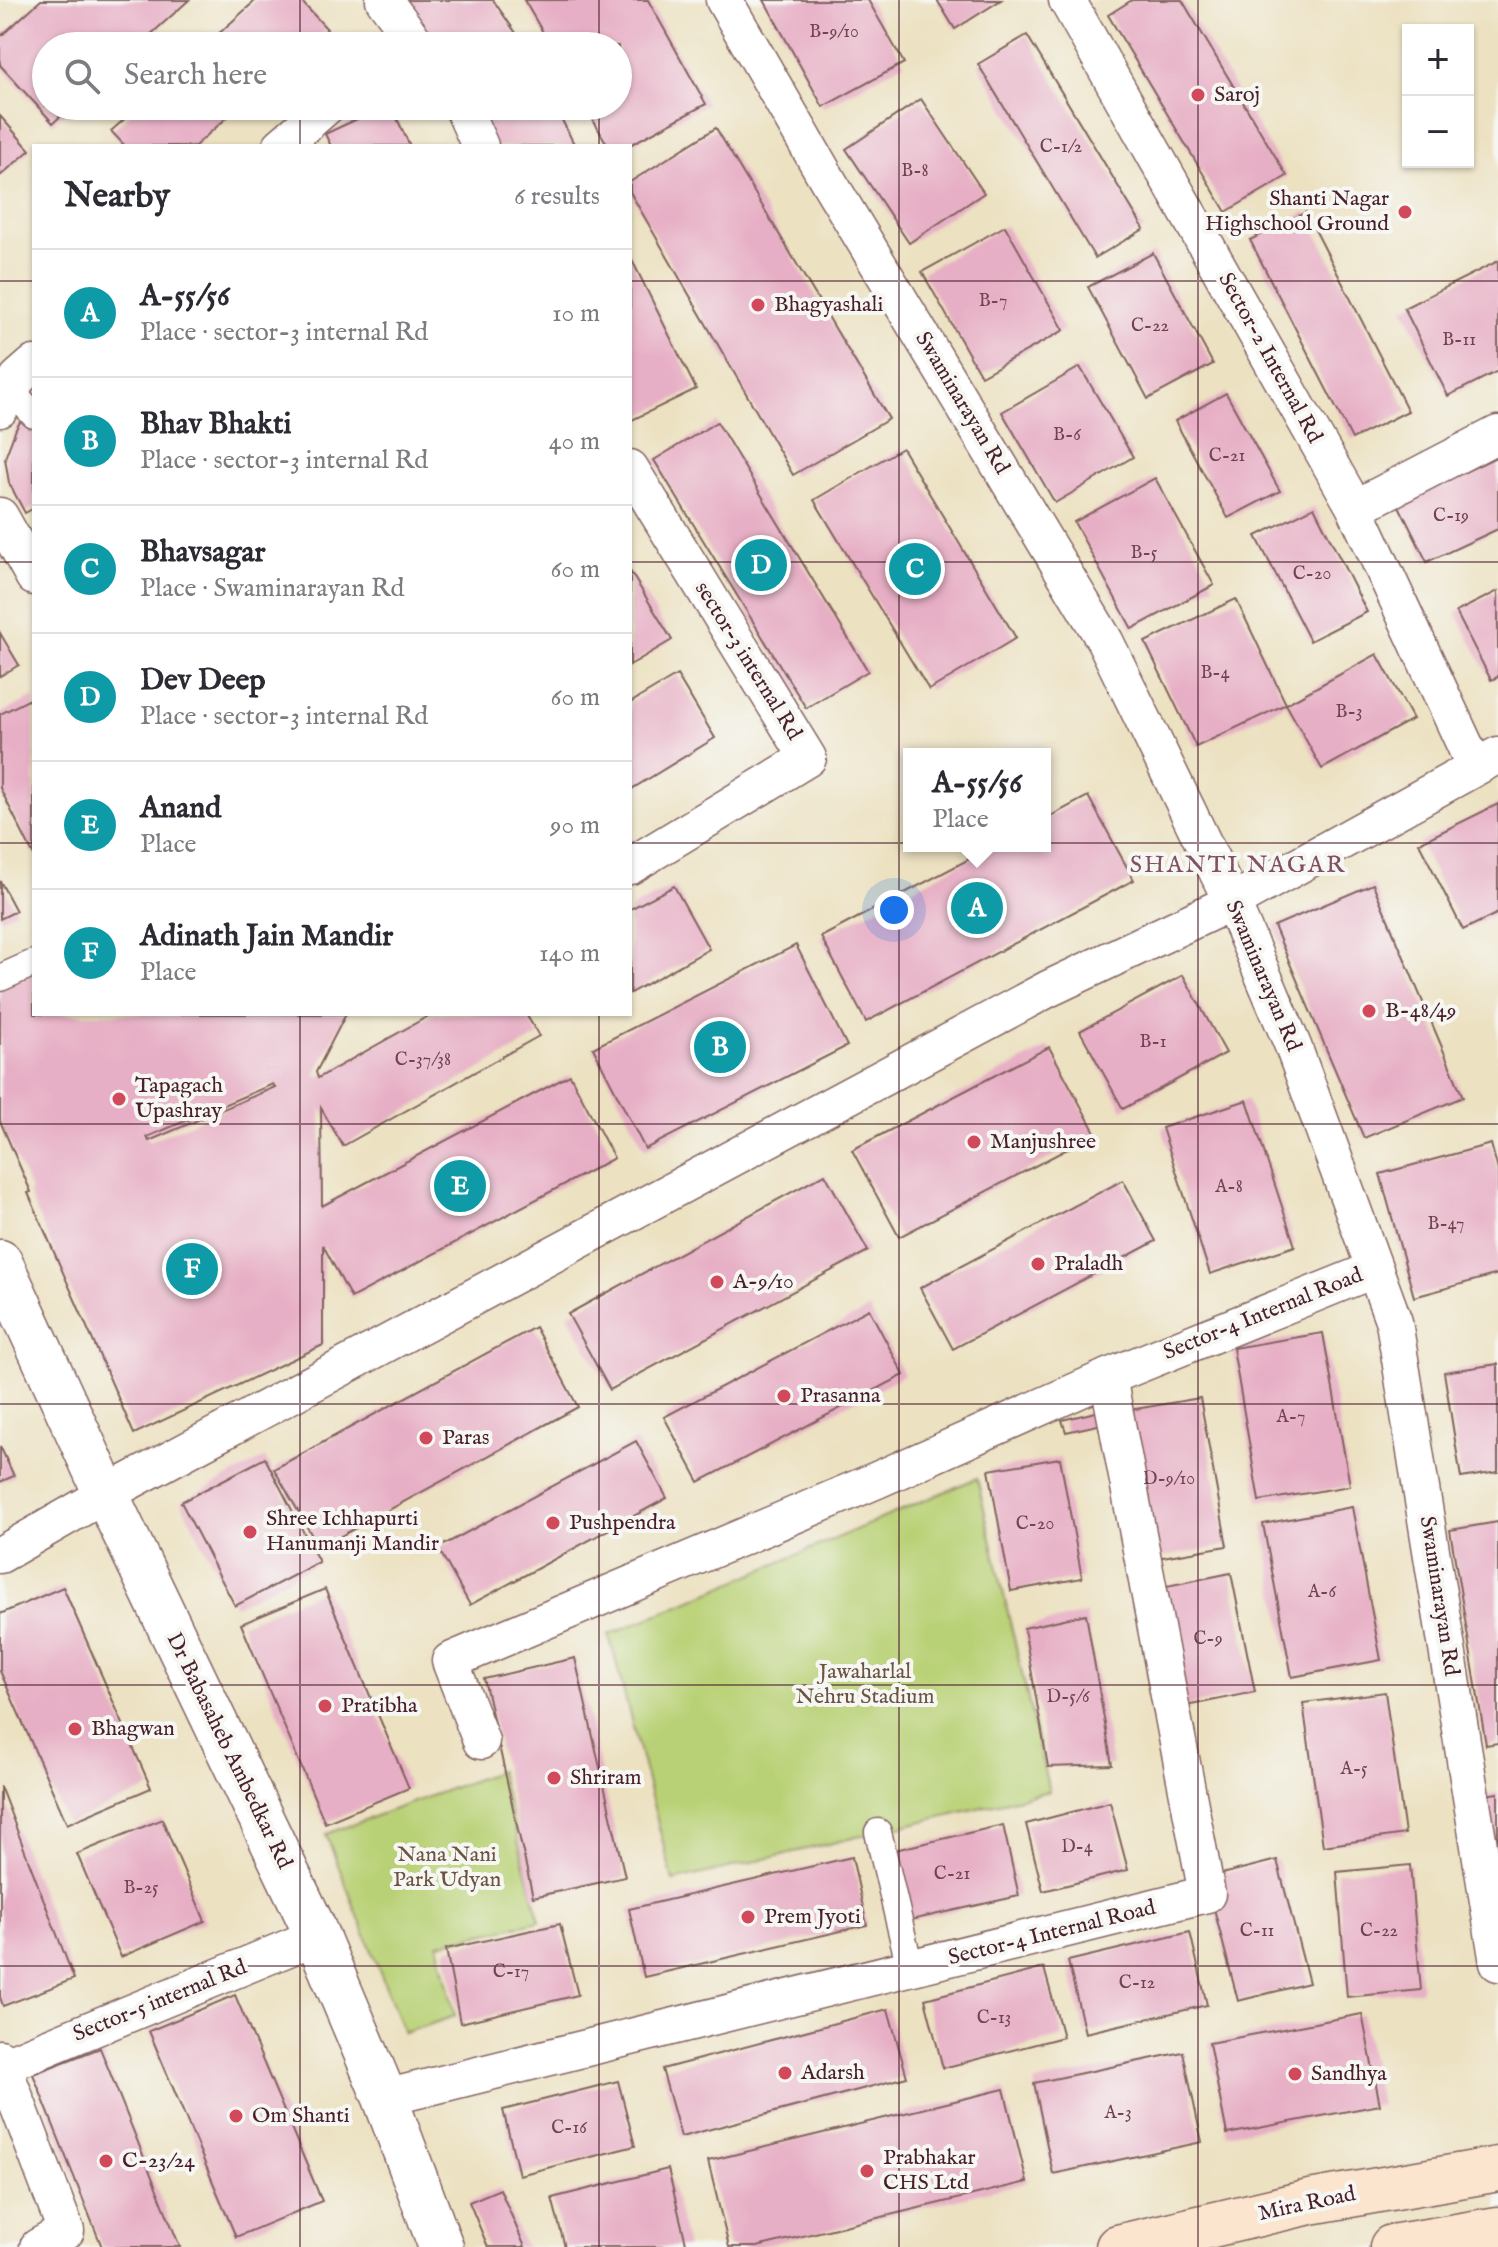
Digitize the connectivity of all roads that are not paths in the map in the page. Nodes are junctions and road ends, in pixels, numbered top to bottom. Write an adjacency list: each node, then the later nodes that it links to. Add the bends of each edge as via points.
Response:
1 (384, 0): 4 (street)
2 (724, 0): 16 (street, Swaminarayan Rd, via 1105,641)
3 (1067, 0): 11 (street, Sector-2 Internal Rd)
4 (402, 32)
5 (311, 120): 7 (street)
6 (468, 120): 8 (street)
7 (283, 144)
8 (479, 144)
9 (1498, 434): 11 (street)
10 (632, 471): 15 (street, sector-3 internal Rd, via 808,758)
11 (1355, 508): 14 (street, Sector-2 Internal Rd)
12 (0, 516): 13 (street)
13 (32, 573)
14 (1487, 761): 16 (street)
15 (632, 865)
16 (1232, 902): 20 (street, Swaminarayan Rd, via 1293,1046); 22 (street, via 1048,989)
17 (32, 964): 18 (street)
18 (0, 978)
19 (0, 1262): 22 (street, Dr Babasaheb Ambedkar Rd)
20 (1373, 1270): 21 (street, Sector-4 Internal Road); 27 (street, Swaminarayan Rd, via 1394,1322 1405,1380)
21 (1108, 1377): 24 (street, Sector-4 Internal Road, via 883,1494 450,1661); 28 (street, Sector-4 Internal Road, via 1207,1894)
22 (106, 1494): 23 (street); 26 (street, Dr Babasaheb Ambedkar Rd)
23 (0, 1555)
24 (481, 1741)
25 (878, 1832): 28 (street)
26 (317, 1936): 29 (street, Sector-5 internal Rd); 30 (street, Dr Babasaheb Ambedkar Rd)
27 (1498, 1963)
28 (910, 1968): 30 (street, Sector-4 Internal Road)
29 (1, 2064): 33 (street, Sector-5 internal Rd, via 66,2231)
30 (385, 2098): 34 (street, Dr Babasaheb Ambedkar Rd)
31 (1498, 2169): 35 (main road, Mira Road, via 1310,2202)
32 (1498, 2229): 36 (main road)
33 (38, 2247)
34 (441, 2247)
35 (1118, 2247)
36 (1392, 2247)

